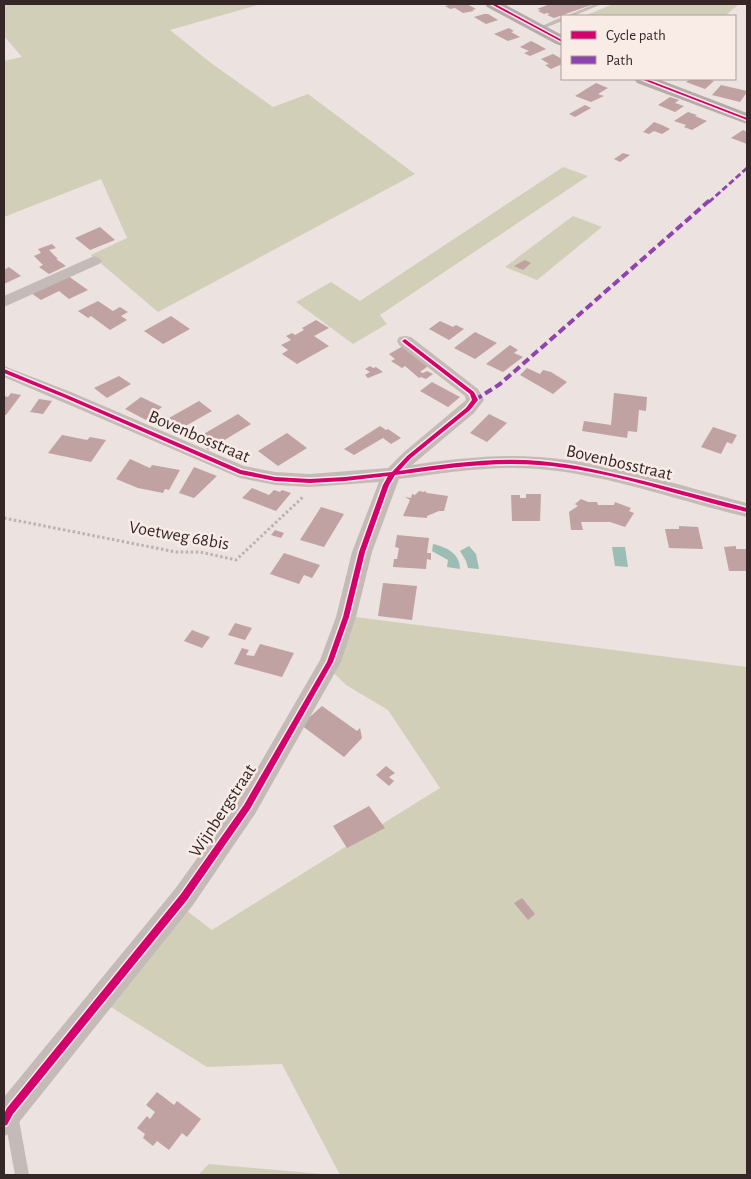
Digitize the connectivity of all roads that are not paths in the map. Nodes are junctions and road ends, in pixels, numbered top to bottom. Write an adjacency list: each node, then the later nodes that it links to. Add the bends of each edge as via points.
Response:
1 (493, 4): 5 (street)
2 (600, 4): 3 (lane)
3 (572, 15)
4 (561, 19): 5 (lane)
5 (538, 29): 6 (street)
6 (561, 40)
7 (646, 80): 8 (street)
8 (747, 119)
9 (94, 261): 10 (street)
10 (4, 302)
11 (406, 341): 13 (street, via 472,393 475,400)
12 (4, 371): 13 (street, Bovenbosstraat, via 240,472 267,479 320,480)
13 (392, 474): 14 (street, Bovenbosstraat, via 488,463 552,464 593,470); 15 (street, Wijnbergstraat, via 362,552 346,617 330,662 248,807 184,897)
14 (747, 510)
15 (7, 1116): 16 (lane)
16 (22, 1175)

